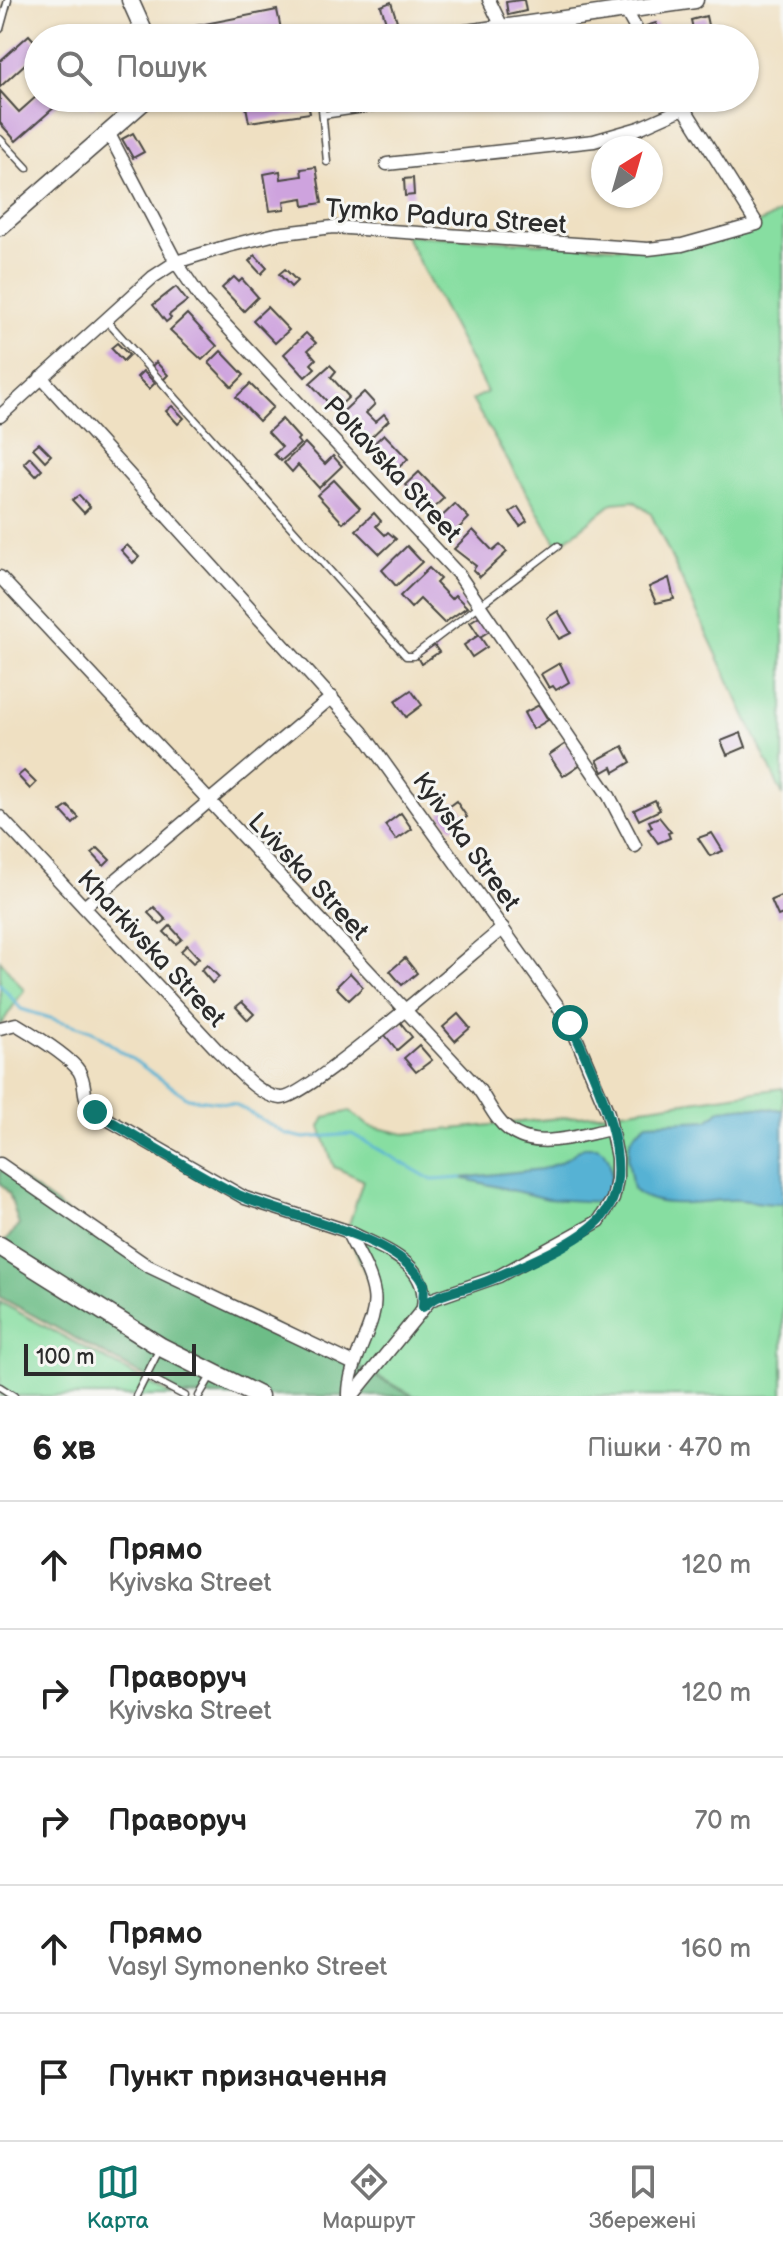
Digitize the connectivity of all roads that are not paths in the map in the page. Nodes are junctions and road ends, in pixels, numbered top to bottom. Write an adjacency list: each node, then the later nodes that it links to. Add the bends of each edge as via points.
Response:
1 (8, 0): 10 (lane)
2 (130, 0): 6 (street)
3 (489, 0): 7 (street)
4 (695, 0): 5 (street)
5 (626, 11): 8 (street); 9 (street)
6 (141, 24)
7 (501, 24)
8 (525, 24)
9 (633, 24)
10 (0, 29)
11 (133, 112): 17 (street)
12 (323, 112): 16 (lane)
13 (344, 112): 16 (lane)
14 (666, 112): 20 (street, via 639,128 594,141)
15 (687, 112): 23 (street, Tymko Padura Street, via 757,224 648,249 333,227 276,234)
16 (323, 115): 19 (lane)
17 (109, 134): 22 (street); 23 (street, Poltavska Street)
18 (0, 139): 21 (lane)
19 (327, 162)
20 (387, 164)
21 (27, 168)
22 (0, 227)
23 (176, 262): 24 (street, Tymko Padura Street); 29 (street, Poltavska Street, via 214,313)
24 (104, 318): 25 (street, Tymko Padura Street); 29 (lane, via 406,656)
25 (41, 377): 26 (street, Tymko Padura Street); 30 (street, Kyivska Street)
26 (0, 416)
27 (558, 546): 29 (lane)
28 (0, 577): 31 (street, Lvivska Street)
29 (483, 605): 33 (street, Poltavska Street, via 609,796)
30 (332, 697): 31 (street); 35 (street, Kyivska Street)
31 (209, 802): 34 (street); 36 (street, Lvivska Street)
32 (0, 817): 34 (street, Kharkivska Street)
33 (635, 846)
34 (84, 907): 36 (street, Kharkivska Street, via 218,1051 257,1087 280,1098 306,1089)
35 (503, 928): 36 (street); 38 (street, Kyivska Street, via 570,1023)
36 (404, 1008): 38 (street, Lvivska Street, via 477,1087 499,1121 517,1134 543,1142)
37 (0, 1028): 40 (street, via 16,1024 71,1063 82,1078 87,1105 109,1120 245,1198)
38 (611, 1129): 42 (street, Kyivska Street, via 617,1179 613,1199 599,1221 499,1276 437,1296)
39 (0, 1164): 44 (street, via 136,1259)
40 (347, 1231): 42 (street, via 413,1268 424,1285); 44 (street, via 375,1295)
41 (0, 1246): 43 (main road)
42 (421, 1312): 53 (street)
43 (161, 1347): 45 (main road); 46 (lane)
44 (352, 1363): 53 (street)
45 (212, 1374): 51 (lane); 52 (main road)
46 (147, 1376): 49 (lane); 50 (lane)
47 (0, 1387): 48 (lane)
48 (14, 1396)
49 (136, 1396)
50 (185, 1396)
51 (199, 1396)
52 (259, 1396)
53 (351, 1396)

